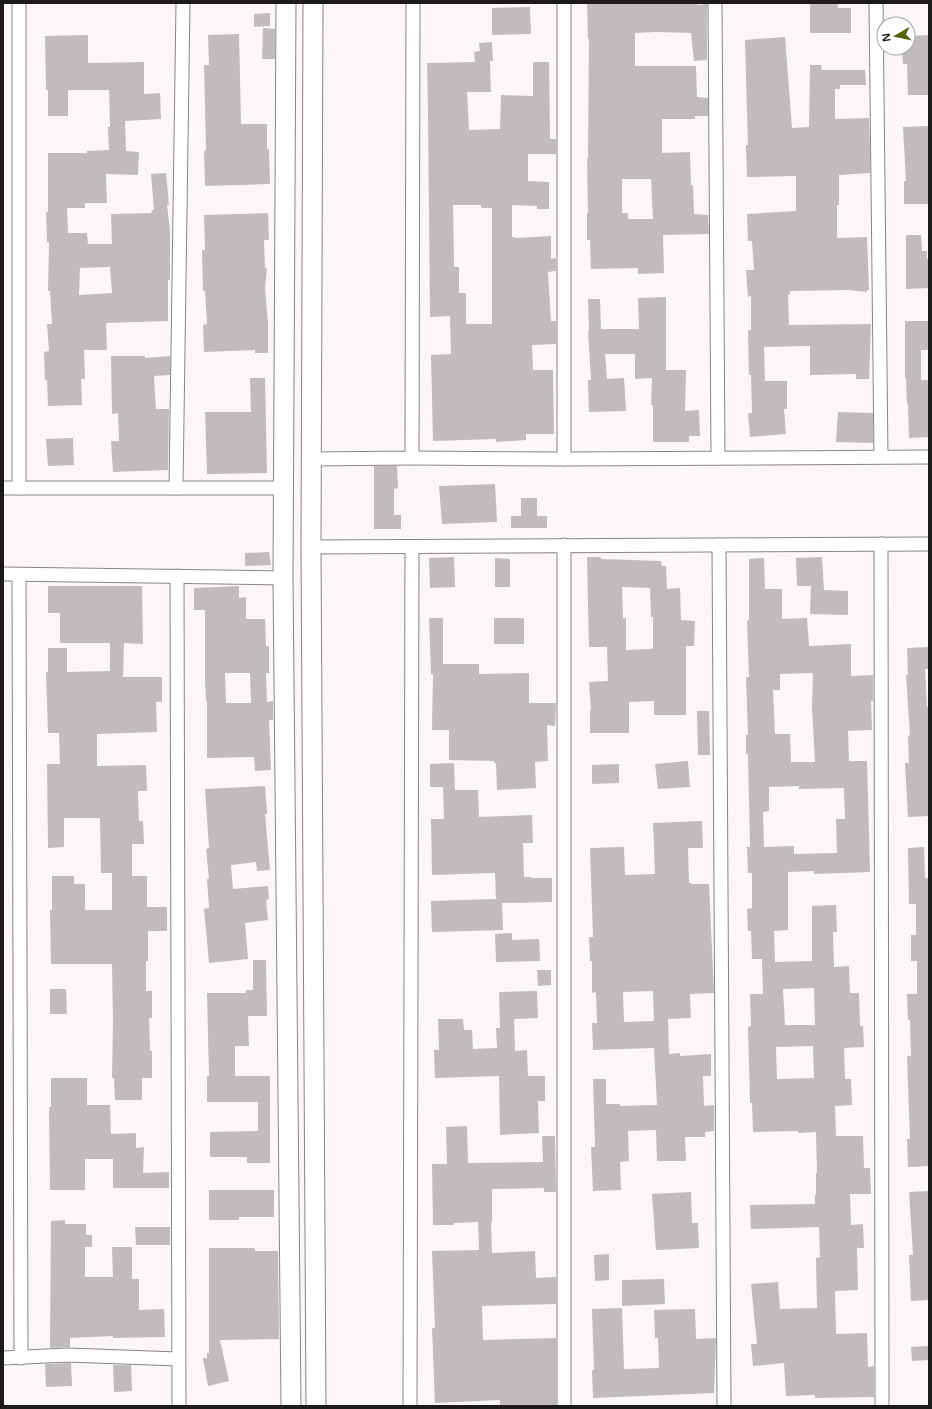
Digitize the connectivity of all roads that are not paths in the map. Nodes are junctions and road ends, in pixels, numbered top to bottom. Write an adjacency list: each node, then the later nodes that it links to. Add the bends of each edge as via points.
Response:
1 (19, 3): 16 (street)
2 (183, 3): 17 (street)
3 (286, 3): 18 (street)
4 (313, 3): 13 (street)
5 (413, 3): 11 (street)
6 (564, 3): 14 (street)
7 (715, 3): 12 (street)
8 (876, 3): 9 (street)
9 (881, 456): 10 (street); 12 (street)
10 (929, 456)
11 (412, 458): 13 (street); 14 (street)
12 (718, 458): 14 (street)
13 (311, 459): 23 (street)
14 (564, 459)
15 (3, 488): 16 (street)
16 (19, 488): 17 (street)
17 (176, 488): 18 (street)
18 (284, 488): 28 (street)
19 (881, 544): 20 (street); 22 (street); 40 (street)
20 (929, 544)
21 (564, 545): 22 (street); 24 (street); 38 (street)
22 (719, 545): 39 (street)
23 (310, 547): 24 (street); 29 (street)
24 (412, 547): 37 (street)
25 (3, 574): 26 (street)
26 (19, 575): 27 (street); 32 (street)
27 (177, 576): 28 (street); 33 (street)
28 (283, 578): 30 (street)
29 (311, 614): 30 (street); 36 (street)
30 (284, 615): 35 (street)
31 (3, 1358): 32 (street)
32 (20, 1358): 33 (street, via 68,1355)
33 (178, 1359): 34 (street)
34 (179, 1406)
35 (291, 1406)
36 (316, 1406)
37 (410, 1406)
38 (564, 1406)
39 (724, 1406)
40 (882, 1406)

